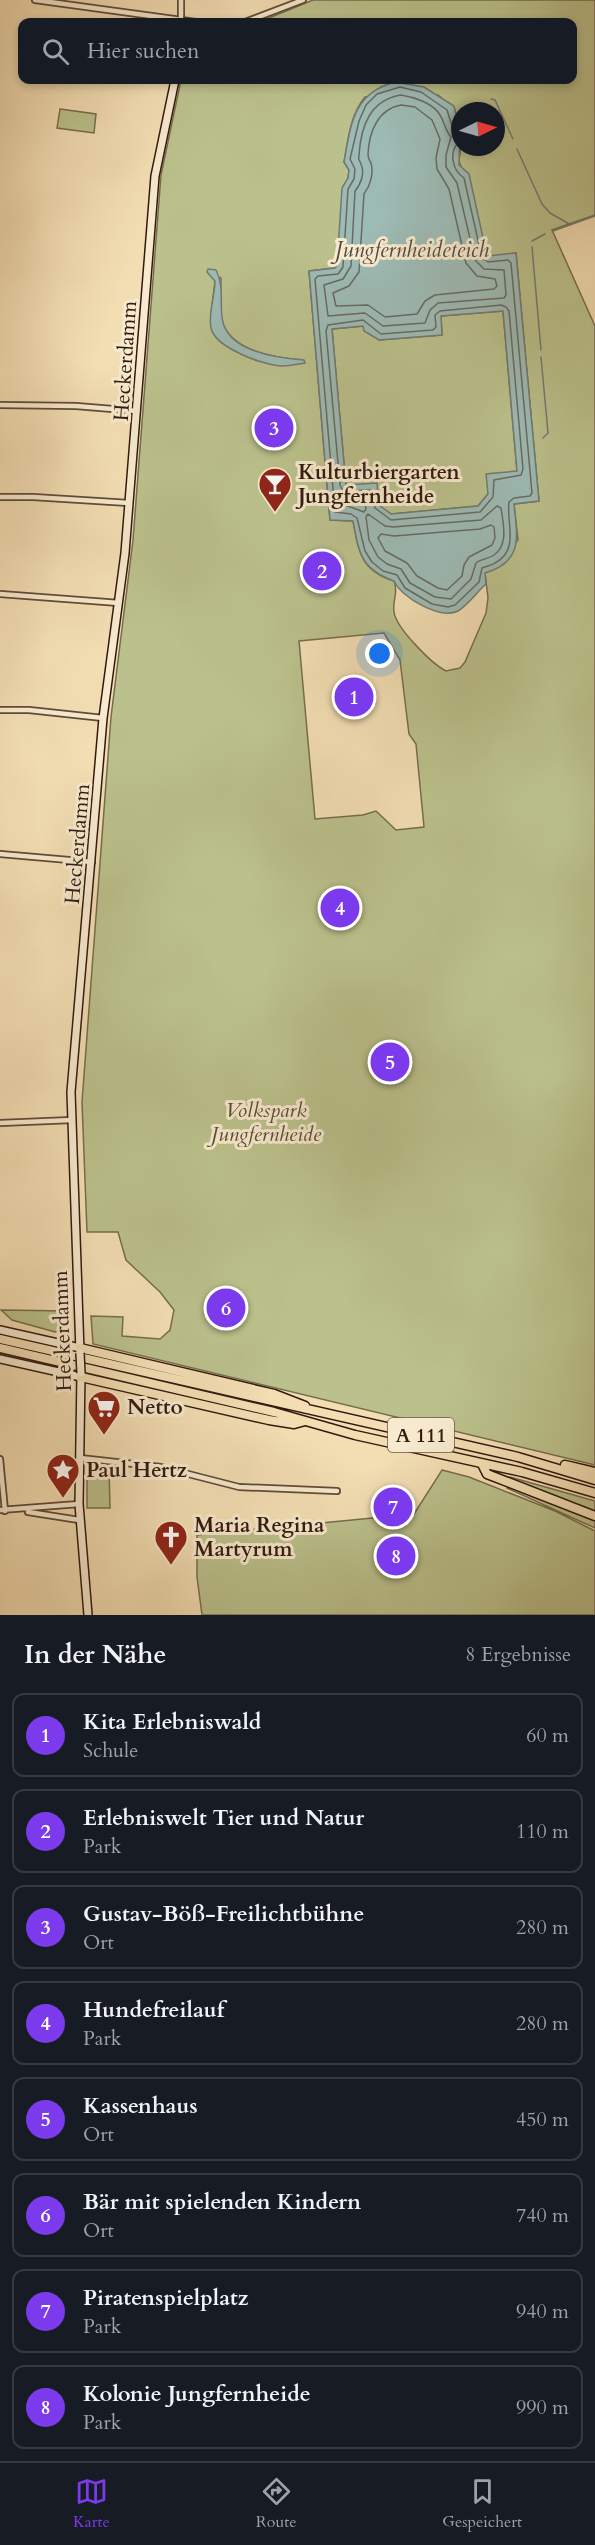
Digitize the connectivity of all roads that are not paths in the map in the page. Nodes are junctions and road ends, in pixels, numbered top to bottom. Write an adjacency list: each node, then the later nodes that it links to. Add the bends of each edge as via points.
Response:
1 (35, 0): 4 (street)
2 (182, 0): 5 (street)
3 (303, 0): 6 (street)
4 (154, 18)
5 (181, 18)
6 (256, 18)
7 (174, 84): 9 (street, Heckerdamm, via 155,176)
8 (0, 405): 9 (street)
9 (137, 411): 11 (street, Heckerdamm)
10 (0, 497): 11 (street)
11 (130, 503): 13 (street, Heckerdamm)
12 (0, 594): 13 (street)
13 (119, 603): 15 (street, Heckerdamm)
14 (0, 710): 15 (street)
15 (103, 718): 17 (street, Heckerdamm)
16 (0, 854): 17 (street)
17 (92, 861): 18 (street, Heckerdamm, via 71,1092)
18 (72, 1120): 19 (street); 23 (street, Heckerdamm)
19 (0, 1123)
20 (0, 1330): 23 (street)
21 (0, 1339): 26 (highway, A 111)
22 (0, 1348): 27 (highway, A 111)
23 (80, 1350): 25 (street, Heckerdamm, bridge); 26 (highway, via 274,1394)
24 (0, 1359): 25 (street)
25 (81, 1375): 27 (highway, via 268,1420 294,1424); 29 (street, Heckerdamm)
26 (325, 1414): 28 (highway, A 111)
27 (306, 1421): 31 (highway, A 111)
28 (518, 1457): 32 (highway); 33 (highway, A 111)
29 (80, 1458): 34 (street, via 161,1467 239,1487); 36 (street, Heckerdamm)
30 (0, 1459): 37 (street)
31 (482, 1464): 35 (highway, A 111); 39 (highway, via 487,1474)
32 (595, 1472)
33 (595, 1480)
34 (337, 1491)
35 (595, 1493)
36 (79, 1504): 38 (street); 40 (street, Heckerdamm)
37 (2, 1510): 38 (street)
38 (20, 1511): 40 (street)
39 (595, 1516)
40 (79, 1520): 41 (street, Heckerdamm)
41 (88, 1615)

